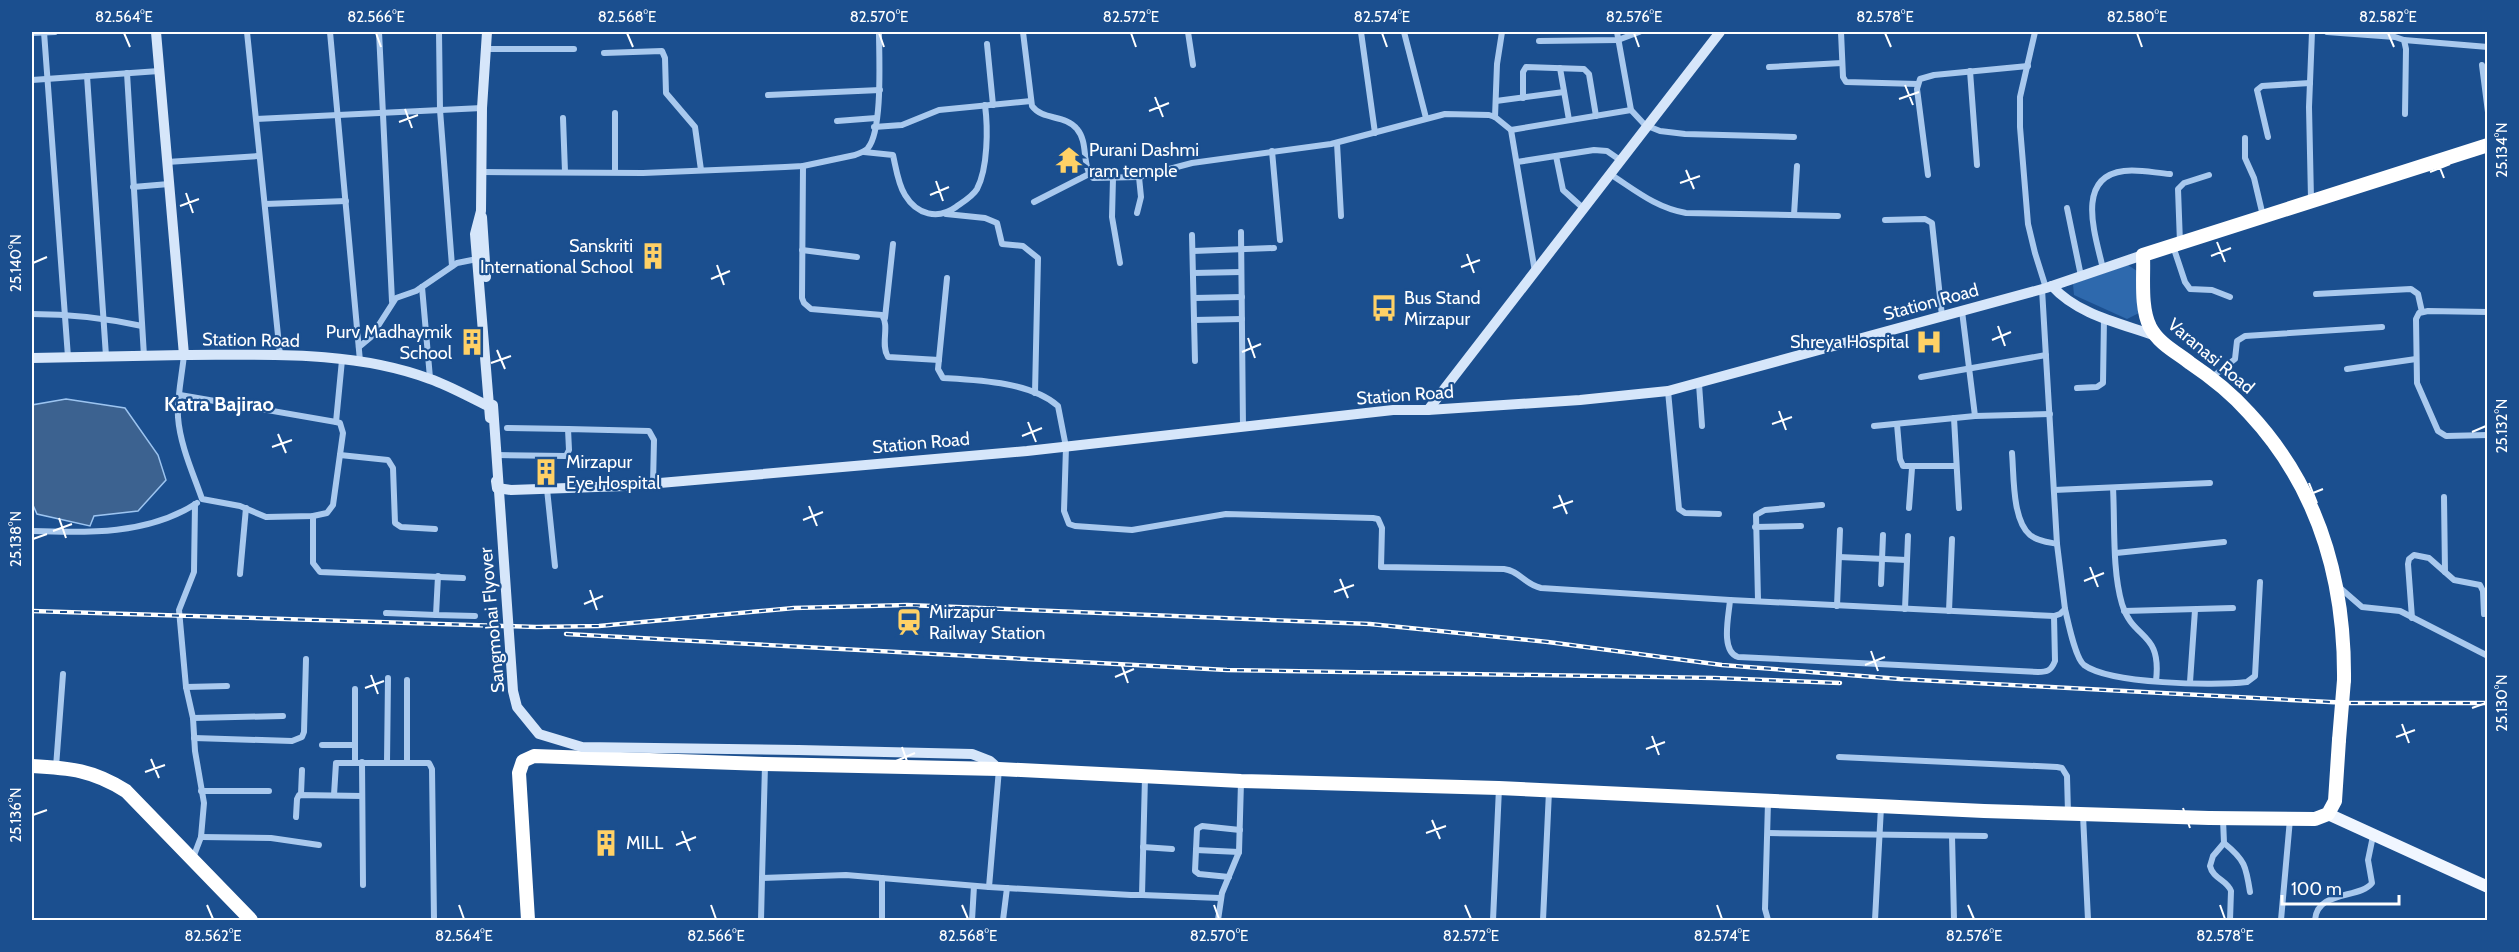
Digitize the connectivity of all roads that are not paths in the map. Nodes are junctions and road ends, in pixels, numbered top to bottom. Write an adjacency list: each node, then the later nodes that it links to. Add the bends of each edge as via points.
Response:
1 (44, 32): 2 (street); 23 (street); 43 (street)
2 (55, 32)
3 (156, 32): 39 (street, Station Road)
4 (247, 32): 67 (street)
5 (330, 32): 61 (street)
6 (379, 32): 57 (street)
7 (439, 32): 55 (street)
8 (487, 32): 30 (street)
9 (879, 32): 47 (street)
10 (1023, 32): 51 (street)
11 (1188, 32): 34 (street)
12 (1361, 32): 73 (street)
13 (1404, 32): 66 (street)
14 (1502, 32): 52 (street)
15 (1583, 32): 27 (street)
16 (1617, 32): 24 (street)
17 (1639, 32): 24 (street)
18 (1720, 32): 70 (street)
19 (1841, 32): 33 (street)
20 (2035, 32): 36 (street)
21 (2312, 32): 45 (street)
22 (2327, 32): 25 (street)
23 (32, 33)
24 (1618, 40): 27 (street); 56 (street)
25 (2404, 40): 29 (street); 60 (street)
26 (1539, 41): 27 (street)
27 (1584, 41)
28 (987, 44): 53 (street)
29 (2487, 47)
30 (486, 49): 31 (street); 54 (street)
31 (574, 49)
32 (604, 53): 89 (street, via 662,51 664,89 695,127)
33 (1842, 63): 37 (street); 46 (street, via 1843,77 1849,84)
34 (1193, 65)
35 (2482, 65): 58 (street)
36 (2028, 66): 40 (street); 137 (street, via 2020,106 2024,184 2031,238)
37 (1769, 67)
38 (1560, 68): 48 (street); 50 (street, via 1526,67); 62 (street, via 1587,71)
39 (159, 71): 41 (street); 84 (street, Station Road)
40 (1970, 71): 46 (street, via 1925,76); 86 (street)
41 (127, 73): 42 (street); 101 (street)
42 (87, 76): 43 (street); 149 (street)
43 (48, 78): 44 (street); 147 (street)
44 (32, 80)
45 (2310, 83): 76 (street, via 2262,86 2257,90); 102 (street)
46 (1918, 84): 96 (street)
47 (880, 90): 49 (street); 65 (street)
48 (1564, 92): 50 (street); 68 (street)
49 (768, 95)
50 (1523, 98): 52 (street)
51 (1031, 101): 53 (street); 93 (street, via 1041,114 1078,129)
52 (1496, 101): 63 (street)
53 (989, 105): 71 (street, via 931,112 902,125); 110 (street, via 979,186)
54 (482, 108): 55 (street); 90 (street)
55 (440, 110): 57 (street); 129 (street)
56 (1631, 110): 62 (street); 70 (street)
57 (382, 112): 61 (street); 142 (street)
58 (2487, 112)
59 (615, 113): 92 (street)
60 (2405, 114)
61 (338, 115): 67 (street); 103 (street)
62 (1596, 116): 68 (street)
63 (1495, 117): 66 (street, via 1456,114); 72 (street)
64 (563, 118): 91 (street)
65 (876, 118): 69 (street); 71 (street)
66 (1426, 118): 73 (street)
67 (256, 119): 81 (street)
68 (1569, 120): 72 (street)
69 (837, 121)
70 (1645, 125): 74 (street, via 1685,134); 83 (street)
71 (874, 127): 80 (street, via 870,146)
72 (1511, 130): 85 (street)
73 (1375, 133): 77 (street)
74 (1794, 136)
75 (2245, 138): 114 (street, via 2245,158)
76 (2268, 138)
77 (1337, 143): 79 (street); 112 (street)
78 (2487, 145): 102 (highway)
79 (1272, 151): 98 (street, via 1192,163); 118 (street)
80 (863, 152): 87 (street); 110 (street, via 893,155 911,203 928,214)
81 (259, 156): 84 (street); 105 (street)
82 (1556, 156): 83 (street, via 1602,150); 85 (street); 106 (street, via 1563,190)
83 (1620, 160): 94 (street)
84 (167, 162): 100 (street, Station Road)
85 (1517, 162): 132 (street)
86 (1977, 165)
87 (803, 166): 89 (street); 123 (street)
88 (1797, 166): 111 (street)
89 (701, 170): 92 (street)
90 (481, 172): 91 (street); 108 (street)
91 (565, 172): 92 (street)
92 (615, 172)
93 (1089, 174): 99 (street, via 1100,179); 104 (street)
94 (1610, 174): 106 (street); 111 (street, via 1660,207 1671,210)
95 (2170, 174): 130 (street, via 2121,171 2096,187 2092,209)
96 (1928, 175)
97 (2210, 175): 120 (street, via 2178,189)
98 (1139, 177): 99 (street); 109 (street, via 1141,197)
99 (1113, 178): 128 (street, via 1112,217)
100 (169, 184): 101 (street); 158 (street, Station Road)
101 (134, 187): 154 (street)
102 (2311, 199): 114 (highway)
103 (346, 201): 105 (street); 157 (street)
104 (1034, 202)
105 (265, 204): 162 (street)
106 (1583, 208): 132 (street)
107 (2067, 208): 134 (street)
108 (481, 211): 127 (street, via 475,234); 180 (street, Sangmohai Flyover)
109 (1137, 213)
110 (946, 214): 178 (street, via 986,218 997,223 1002,244 1023,246 1038,258)
111 (1794, 215): 113 (street)
112 (1341, 216)
113 (1838, 216)
114 (2263, 216): 120 (highway)
115 (1885, 220): 148 (street, via 1925,219 1932,223)
116 (1241, 232): 122 (street)
117 (1192, 235): 124 (street)
118 (1280, 240)
119 (893, 244): 150 (street)
120 (2177, 244): 125 (highway); 140 (street, via 2190,289 2212,290)
121 (1274, 248): 122 (street)
122 (1241, 249): 124 (street); 131 (street)
123 (802, 250): 126 (street); 150 (street, via 802,298 807,307 879,314)
124 (1193, 251): 133 (street)
125 (2143, 255): 130 (street, Station Road); 156 (highway, Varanasi Road, via 2145,309)
126 (857, 257)
127 (477, 259): 129 (street); 180 (street)
128 (1120, 263)
129 (452, 266): 136 (street)
130 (2103, 269): 134 (street, Station Road)
131 (1242, 272): 133 (street); 139 (street)
132 (1534, 272): 181 (street)
133 (1193, 273): 141 (street)
134 (2081, 276): 137 (street, Station Road)
135 (947, 278): 167 (street)
136 (423, 286): 142 (street); 173 (street)
137 (2047, 288): 143 (street, Station Road); 151 (street); 159 (street)
138 (2316, 294): 144 (street, via 2411,289 2418,294)
139 (1242, 297): 141 (street); 152 (street)
140 (2230, 297)
141 (1194, 298): 153 (street)
142 (392, 301): 157 (street, via 375,332)
143 (1962, 311): 148 (street, Station Road); 170 (street)
144 (2422, 312): 145 (street); 165 (street, via 2416,319)
145 (2487, 312)
146 (32, 314): 147 (street)
147 (65, 314): 149 (street); 163 (street)
148 (1942, 316): 175 (street, Station Road)
149 (103, 318): 154 (street); 160 (street)
150 (885, 318): 167 (street, via 888,357)
151 (2104, 318): 156 (street); 176 (street, via 2103,383)
152 (1242, 319): 153 (street); 189 (street)
153 (1194, 320): 169 (street)
154 (142, 326): 161 (street)
155 (2382, 327): 174 (street, via 2245,336 2237,341 2235,359)
156 (2156, 336): 174 (highway, Varanasi Road)
157 (359, 347): 168 (street)
158 (184, 355): 161 (street); 162 (street, Station Road); 179 (street)
159 (2046, 355): 170 (street); 182 (street)
160 (106, 356): 161 (street); 163 (street)
161 (144, 356)
162 (280, 356): 166 (street, Station Road)
163 (68, 357): 164 (street)
164 (32, 358)
165 (2416, 359): 171 (street); 192 (street, via 2418,389 2438,431 2446,436)
166 (342, 360): 168 (street, Station Road); 185 (street)
167 (939, 360): 178 (street, via 943,378 985,381)
168 (360, 361): 173 (street, Station Road)
169 (1195, 361)
170 (1970, 369): 172 (street); 183 (street)
171 (2347, 369)
172 (1921, 377)
173 (430, 378): 180 (street, Station Road)
174 (2210, 378): 234 (highway, Varanasi Road, via 2248,411 2297,477 2325,541)
175 (1698, 384): 177 (street, Station Road); 187 (street)
176 (2077, 388)
177 (1668, 391): 181 (street, Station Road); 211 (street, via 1679,509 1684,513)
178 (1035, 393): 193 (street, via 1058,406)
179 (180, 395): 185 (street); 205 (street, via 181,438)
180 (491, 406): 196 (street, Station Road); 272 (street, Sangmohai Flyover, bridge, via 513,691 517,707 540,734 582,747 972,754)
181 (1428, 410): 189 (street, Station Road, via 1393,410)
182 (2050, 414): 183 (street); 203 (street)
183 (1975, 416): 184 (street)
184 (1954, 418): 186 (street); 197 (street)
185 (336, 422): 195 (street, via 342,426)
186 (1897, 424): 188 (street); 198 (street, via 1901,463)
187 (1702, 426)
188 (1874, 426)
189 (1243, 427): 193 (street, Station Road)
190 (507, 428): 191 (street)
191 (568, 429): 196 (street, via 566,456); 200 (street, via 651,433)
192 (2487, 435)
193 (1066, 447): 200 (street, Station Road); 235 (street, via 1064,511 1069,524 1075,526 1132,530 1226,514 1374,518 1382,528 1382,567 1504,569 1541,588)
194 (2012, 453): 222 (street, via 2017,509 2023,527 2034,538)
195 (340, 455): 212 (street, via 331,510); 215 (street, via 388,460 393,468 395,523 401,527)
196 (494, 455): 202 (street, Station Road, via 497,488)
197 (1956, 466): 198 (street); 210 (street)
198 (1912, 468): 209 (street)
199 (2210, 483): 201 (street)
200 (653, 484): 202 (street, Station Road)
201 (2113, 488): 203 (street); 223 (street)
202 (547, 489): 227 (street)
203 (2054, 490): 222 (street)
204 (2444, 497): 228 (street)
205 (202, 500): 206 (street); 208 (street)
206 (195, 504): 217 (street, via 168,517 112,531); 258 (street, via 194,572 179,610)
207 (1822, 505): 214 (street, via 1760,511)
208 (246, 508): 212 (street, via 266,517); 229 (street)
209 (1909, 508)
210 (1959, 508)
211 (1719, 514)
212 (313, 516): 230 (street, via 313,563 320,572)
213 (1801, 526): 214 (street)
214 (1755, 527): 236 (street)
215 (435, 529)
216 (1840, 530): 224 (street)
217 (32, 531)
218 (1883, 535): 225 (street)
219 (1908, 536): 226 (street)
220 (1952, 539): 242 (street)
221 (2224, 542): 223 (street)
222 (2057, 544): 240 (street)
223 (2116, 553): 243 (street)
224 (1839, 557): 225 (street); 237 (street)
225 (1882, 559): 226 (street); 233 (street)
226 (1907, 560): 239 (street)
227 (555, 566)
228 (2445, 572): 245 (street, via 2459,582 2480,585); 249 (street, via 2425,556 2414,555 2409,560)
229 (240, 574)
230 (438, 576): 231 (street); 246 (street)
231 (463, 578)
232 (2260, 582): 256 (street, via 2258,651 2252,680 2239,684)
233 (1881, 584)
234 (2338, 586): 249 (street, via 2362,607 2396,610); 286 (highway, Varanasi Road, bridge, via 2344,680 2335,801)
235 (1730, 600): 236 (street); 248 (street, via 1728,647 1738,657 2038,672 2053,668)
236 (1758, 600): 237 (street)
237 (1837, 606): 239 (street)
238 (2233, 608): 241 (street)
239 (1905, 609): 242 (street)
240 (2065, 609): 248 (street); 255 (street, via 2079,658 2085,665 2116,676)
241 (2195, 610): 243 (street); 256 (street)
242 (1949, 611): 248 (street)
243 (2124, 611): 255 (street, via 2155,650)
244 (386, 613): 246 (street)
245 (2484, 614)
246 (436, 615): 247 (street)
247 (475, 616)
248 (2055, 616)
249 (2412, 618): 250 (street)
250 (2487, 656)
251 (306, 659): 262 (street, via 304,732 298,740)
252 (63, 674): 271 (street)
253 (388, 678): 267 (street)
254 (407, 680): 268 (street)
255 (2156, 681): 256 (street)
256 (2190, 682)
257 (227, 686): 258 (street)
258 (186, 687): 261 (street)
259 (355, 689): 264 (street)
260 (283, 716): 261 (street)
261 (193, 718): 262 (street)
262 (194, 738): 277 (street)
263 (322, 745): 264 (street)
264 (355, 746): 266 (street)
265 (1839, 757): 285 (street, via 2062,768)
266 (359, 762): 267 (street); 281 (street, via 334,765); 282 (street)
267 (387, 762): 268 (street)
268 (407, 762): 316 (street, via 429,763 432,769)
269 (765, 764): 272 (highway); 305 (street); 317 (highway, via 527,758 519,773)
270 (32, 766): 271 (highway)
271 (56, 767): 303 (highway, via 106,778 126,791)
272 (999, 769): 274 (highway); 309 (street)
273 (302, 770): 280 (street)
274 (1145, 776): 275 (highway); 299 (street)
275 (1241, 781): 276 (highway); 290 (street)
276 (1499, 788): 279 (highway); 323 (street)
277 (201, 791): 278 (street); 296 (street)
278 (269, 791)
279 (1549, 791): 283 (highway); 324 (street)
280 (302, 794): 281 (street); 287 (street, via 297,799)
281 (334, 795): 282 (street)
282 (362, 796): 307 (street)
283 (1768, 801): 284 (highway); 291 (street)
284 (1881, 806): 285 (highway); 292 (street)
285 (2076, 814): 288 (highway); 328 (street)
286 (2328, 814): 289 (highway, via 2315,819); 295 (main road)
287 (296, 818)
288 (2222, 818): 289 (highway); 297 (street)
289 (2290, 819): 330 (street)
290 (1240, 830): 301 (street, via 1199,827); 302 (street)
291 (1768, 832): 292 (street); 325 (street)
292 (1880, 834): 293 (street); 326 (street)
293 (1952, 836): 294 (street); 327 (street)
294 (1985, 836)
295 (2373, 836): 310 (main road); 331 (street, via 2368,860 2372,883 2365,889 2334,897 2317,912)
296 (201, 837): 298 (street, via 271,838); 303 (street)
297 (2224, 843): 312 (street, via 2243,859); 329 (street, via 2210,866 2215,877 2231,891)
298 (319, 845)
299 (1143, 847): 300 (street); 313 (street)
300 (1172, 849)
301 (1196, 850): 302 (street); 304 (street, via 1197,874)
302 (1239, 852): 304 (street)
303 (193, 859): 315 (highway)
304 (1229, 877): 314 (street)
305 (762, 878): 306 (street); 318 (street)
306 (882, 878): 308 (street); 319 (street)
307 (363, 885)
308 (974, 886): 309 (street); 320 (street)
309 (989, 887): 311 (street)
310 (2487, 887)
311 (1007, 888): 313 (street); 321 (street)
312 (2250, 892)
313 (1142, 895): 314 (street)
314 (1220, 898): 322 (street)
315 (251, 921)
316 (434, 921)
317 (528, 921)
318 (761, 921)
319 (882, 921)
320 (972, 921)
321 (1003, 921)
322 (1218, 921)
323 (1493, 921)
324 (1543, 921)
325 (1768, 921)
326 (1875, 921)
327 (1953, 921)
328 (2088, 921)
329 (2230, 921)
330 (2281, 921)
331 (2315, 921)

